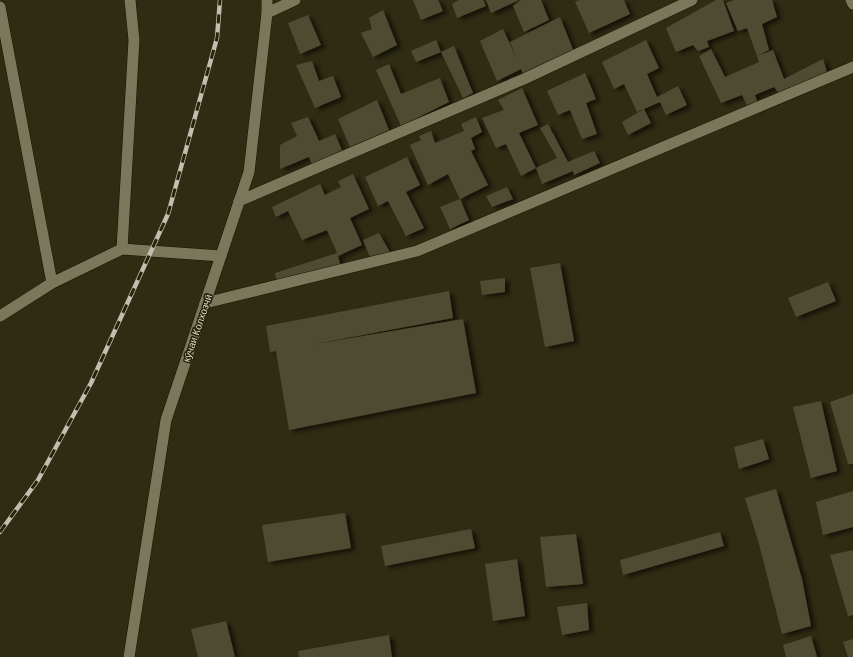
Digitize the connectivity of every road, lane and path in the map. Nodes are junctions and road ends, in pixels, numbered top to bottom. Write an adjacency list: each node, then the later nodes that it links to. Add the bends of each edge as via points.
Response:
1 (130, 0): 11 (street, via 134,40)
2 (267, 0): 8 (street, кӯчаи Колхозчӣ)
3 (295, 0): 8 (street)
4 (692, 0): 10 (street, via 524,79)
5 (851, 0): 6 (street)
6 (853, 4)
7 (0, 7): 13 (street)
8 (267, 13): 10 (street, кӯчаи Колхозчӣ, via 249,172)
9 (853, 67): 14 (street, via 417,251)
10 (240, 201): 12 (street, кӯчаи Колхозчӣ)
11 (122, 249): 12 (street); 13 (street)
12 (221, 256): 14 (street, кӯчаи Колхозчӣ)
13 (52, 283): 15 (street)
14 (205, 303): 16 (street, кӯчаи Колхозчӣ, via 166,420)
15 (0, 316)
16 (129, 657)

